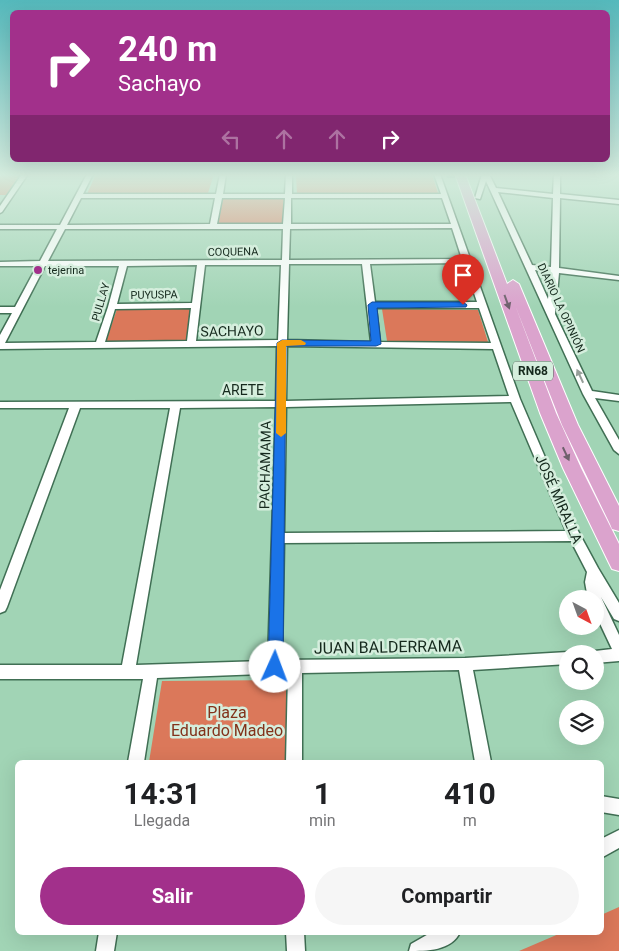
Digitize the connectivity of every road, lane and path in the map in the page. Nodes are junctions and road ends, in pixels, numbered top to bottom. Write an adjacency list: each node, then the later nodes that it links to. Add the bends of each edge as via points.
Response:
1 (66, 218): 11 (street)
2 (215, 218): 12 (street)
3 (288, 218): 13 (street, PACHAMAMA)
4 (453, 218): 9 (street, JOSÉ MIRALLA)
5 (476, 218): 48 (main road, RN68, one-way to 48, via 548,413)
6 (486, 218): 45 (main road, RN68, via 570,425)
7 (507, 218): 21 (street, DIARIO LA OPINIÓN)
8 (556, 218): 22 (street)
9 (456, 226): 13 (street); 14 (street, JOSÉ MIRALLA)
10 (0, 227): 11 (street)
11 (62, 227): 12 (street); 17 (street)
12 (213, 227): 13 (street)
13 (287, 227): 15 (street, PACHAMAMA)
14 (466, 261): 16 (street, COQUENA); 26 (street, JOSÉ MIRALLA)
15 (284, 262): 16 (street, COQUENA); 18 (street, COQUENA); 31 (street, PACHAMAMA)
16 (366, 262): 25 (street)
17 (42, 263): 19 (street, COQUENA); 20 (street, COQUENA); 29 (street)
18 (201, 263): 20 (street, COQUENA); 24 (street)
19 (0, 264)
20 (122, 264): 27 (street, PULLAY)
21 (529, 267): 22 (street); 30 (street, DIARIO LA OPINIÓN)
22 (555, 270): 23 (street); 30 (street)
23 (619, 278)
24 (197, 305): 27 (street, PUYUSPA); 34 (street)
25 (372, 305): 26 (street); 32 (street)
26 (481, 305): 36 (street, JOSÉ MIRALLA)
27 (112, 307): 35 (street, PULLAY)
28 (0, 310): 29 (street)
29 (18, 310): 33 (street)
30 (551, 316): 37 (street, DIARIO LA OPINIÓN, one-way to 30)
31 (282, 343): 32 (street, SACHAYO); 34 (street, SACHAYO); 42 (street, PACHAMAMA)
32 (376, 344): 36 (street, SACHAYO)
33 (0, 345): 35 (street, SACHAYO)
34 (192, 345): 35 (street, SACHAYO)
35 (99, 346)
36 (496, 346): 39 (street, JOSÉ MIRALLA)
37 (588, 394): 38 (street); 44 (street, DIARIO LA OPINIÓN)
38 (619, 398)
39 (515, 399): 42 (street, ARETE); 46 (street, JOSÉ MIRALLA)
40 (76, 404): 41 (street, ARETE); 43 (street, ARETE); 51 (street)
41 (176, 404): 42 (street, ARETE); 62 (street)
42 (282, 404): 47 (street, PACHAMAMA)
43 (0, 405)
44 (619, 450)
45 (619, 524)
46 (575, 536): 47 (street); 49 (street, JOSÉ MIRALLA)
47 (279, 538): 60 (street, PACHAMAMA)
48 (619, 563)
49 (594, 572): 50 (street, JOSÉ MIRALLA); 52 (street)
50 (593, 590)
51 (0, 607)
52 (619, 615)
53 (604, 618): 54 (street, JOSÉ MIRALLA)
54 (619, 650)
55 (619, 655): 56 (street)
56 (604, 656)
57 (559, 659): 58 (street, JUAN BALDERRAMA)
58 (464, 664): 59 (street, JUAN BALDERRAMA); 66 (street)
59 (295, 666): 60 (street, JUAN BALDERRAMA); 65 (street)
60 (275, 667): 63 (street, JUAN BALDERRAMA)
61 (0, 672): 62 (street, JUAN BALDERRAMA)
62 (128, 672): 63 (street, JUAN BALDERRAMA)
63 (151, 672): 64 (street)
64 (136, 760)
65 (294, 760)
66 (483, 760)
67 (604, 804): 68 (street)
68 (619, 807)
69 (619, 838): 70 (street)
70 (604, 847)
71 (108, 935): 74 (street)
72 (295, 935): 75 (street)
73 (447, 935): 76 (street)
74 (105, 951)
75 (296, 951)
76 (418, 951)

